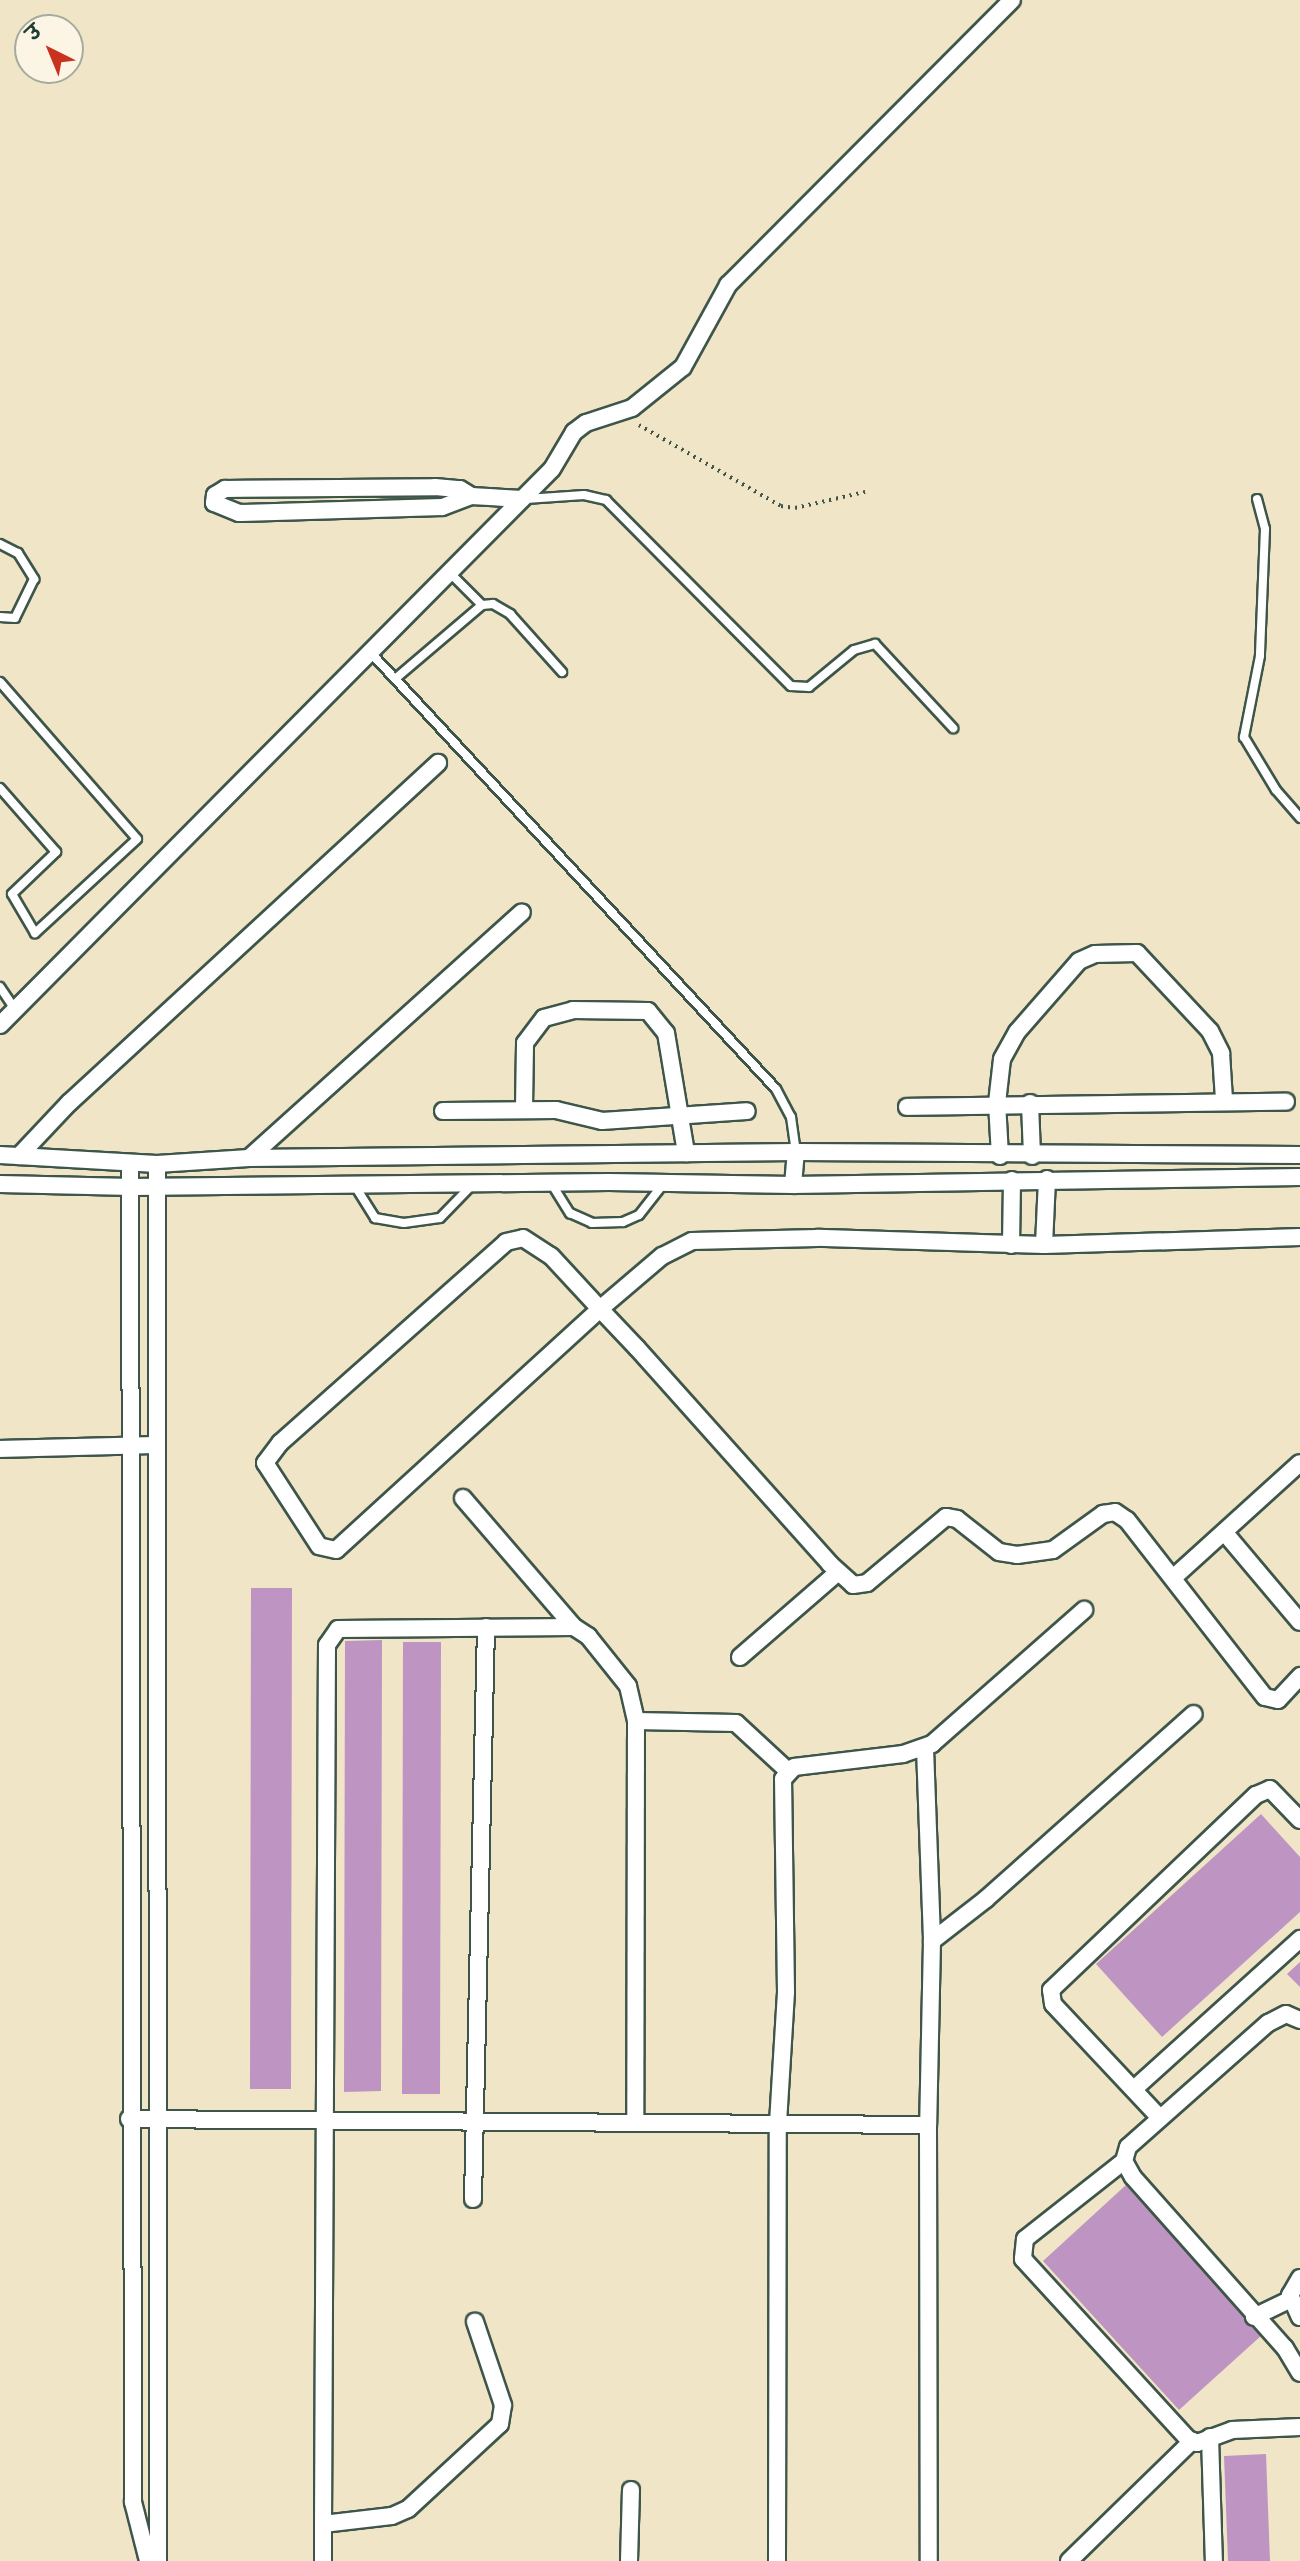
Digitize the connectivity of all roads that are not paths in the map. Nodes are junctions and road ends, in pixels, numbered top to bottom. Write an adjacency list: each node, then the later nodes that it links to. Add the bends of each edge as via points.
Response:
1 (1012, 0): 3 (street, via 728,285 682,367 641,401 574,432 558,461)
2 (471, 496): 2 (street, via 442,506 239,513 214,503 215,495 225,489 435,487 460,489); 3 (street)
3 (522, 499): 6 (street); 13 (lane, via 584,495 606,500 791,686 809,687 854,650 874,644)
4 (1257, 499): 16 (lane, via 1265,529 1260,656 1244,737 1276,790)
5 (0, 544): 8 (lane, via 18,553 34,579 15,618)
6 (449, 572): 7 (lane); 9 (street)
7 (482, 605): 10 (lane, via 493,604 510,614); 11 (lane)
8 (0, 617)
9 (370, 652): 11 (lane); 19 (street)
10 (562, 672)
11 (395, 679): 30 (lane, via 776,1089 791,1117)
12 (0, 682): 15 (lane, via 137,839 35,933 12,894 56,852)
13 (953, 728)
14 (438, 763): 34 (street, via 69,1103)
15 (0, 788)
16 (1300, 818)
17 (522, 912): 37 (street)
18 (0, 987): 19 (lane)
19 (15, 1009): 20 (street)
20 (0, 1025)
21 (1224, 1100): 22 (street); 23 (street); 24 (street, via 1221,1053 1214,1037 1137,953 1124,953 1096,954 1079,961 1017,1032 1002,1059)
22 (1286, 1102)
23 (1030, 1103): 24 (street); 36 (street)
24 (997, 1104): 25 (street); 35 (street)
25 (906, 1107)
26 (524, 1108): 27 (street); 29 (street, via 602,1121); 29 (street, via 526,1043 535,1026 555,1013 631,1009 654,1015 666,1033)
27 (443, 1111)
28 (747, 1111): 29 (street)
29 (680, 1115): 31 (street)
30 (796, 1152): 31 (street); 35 (street); 48 (street)
31 (686, 1153): 37 (street)
32 (0, 1155): 34 (street)
33 (1300, 1155): 36 (street)
34 (19, 1156): 38 (street)
35 (1000, 1156): 36 (street)
36 (1031, 1156)
37 (248, 1158): 39 (street)
38 (130, 1164): 39 (street); 50 (street)
39 (157, 1164): 46 (street)
40 (1300, 1177): 42 (street)
41 (1012, 1180): 42 (street); 48 (street); 52 (street)
42 (1047, 1180): 53 (street)
43 (551, 1183): 44 (street); 44 (lane, via 570,1213 592,1223 623,1222 639,1215); 47 (street)
44 (664, 1183): 48 (street)
45 (0, 1184): 50 (street)
46 (157, 1185): 49 (street); 50 (street); 55 (street)
47 (473, 1185): 49 (street); 49 (lane, via 440,1218 404,1223 375,1218)
48 (793, 1185)
49 (355, 1186)
50 (132, 1187): 56 (street)
51 (1300, 1237): 53 (street)
52 (1011, 1245): 53 (street); 54 (street, via 701,1239 662,1256)
53 (1044, 1245)
54 (600, 1309): 54 (street, via 336,1550 319,1546 265,1467 266,1458 280,1443 506,1242 533,1241); 61 (street)
55 (156, 1445): 56 (street); 80 (street)
56 (131, 1446): 57 (street); 79 (street)
57 (0, 1449)
58 (1300, 1463): 60 (street)
59 (463, 1498): 66 (street)
60 (1225, 1533): 62 (street); 64 (street)
61 (838, 1572): 62 (street, via 862,1586 951,1516 990,1546 1017,1555 1054,1550 1110,1511 1127,1520); 67 (street)
62 (1173, 1578): 68 (street, via 1265,1697 1278,1700)
63 (1084, 1610): 71 (street)
64 (1300, 1622)
65 (486, 1627): 66 (street); 81 (street, via 343,1627 330,1637); 84 (street)
66 (573, 1628): 70 (street, via 588,1636 618,1671 632,1697)
67 (740, 1657)
68 (1300, 1676)
69 (1194, 1714): 75 (street, via 986,1899)
70 (636, 1721): 72 (street, via 736,1723); 82 (street)
71 (925, 1748): 72 (street); 75 (street)
72 (788, 1771): 83 (street, via 782,1785 786,1992)
73 (1300, 1820): 77 (street, via 1270,1789 1256,1795 1051,1990 1053,2004)
74 (1300, 1940): 77 (street)
75 (932, 1941): 85 (street)
76 (1300, 2020): 78 (street, via 1286,2014 1268,2023)
77 (1134, 2089): 78 (street)
78 (1160, 2118): 86 (street, via 1128,2147)
79 (129, 2119): 80 (street); 89 (street)
80 (157, 2120): 81 (street); 88 (street)
81 (328, 2120): 84 (street); 100 (street)
82 (635, 2122): 83 (street); 84 (street)
83 (778, 2123): 85 (street); 104 (street)
84 (478, 2124): 87 (street)
85 (928, 2125): 105 (street)
86 (1124, 2161): 92 (street); 98 (street, via 1025,2239 1023,2259)
87 (473, 2199)
88 (159, 2247): 89 (street); 101 (street)
89 (133, 2252): 101 (street, via 133,2502)
90 (1300, 2278): 91 (street)
91 (1291, 2299): 92 (street); 93 (street)
92 (1254, 2317): 95 (street, via 1285,2348)
93 (1300, 2317)
94 (475, 2322): 100 (street, via 503,2405 500,2424 408,2509 391,2516)
95 (1300, 2373)
96 (1300, 2427): 97 (street, via 1243,2429)
97 (1210, 2437): 98 (street); 107 (street)
98 (1192, 2441): 106 (street)
99 (631, 2490): 103 (street)
100 (323, 2524): 102 (street)
101 (153, 2554)
102 (323, 2561)
103 (629, 2561)
104 (777, 2561)
105 (929, 2561)
106 (1069, 2561)
107 (1214, 2561)

